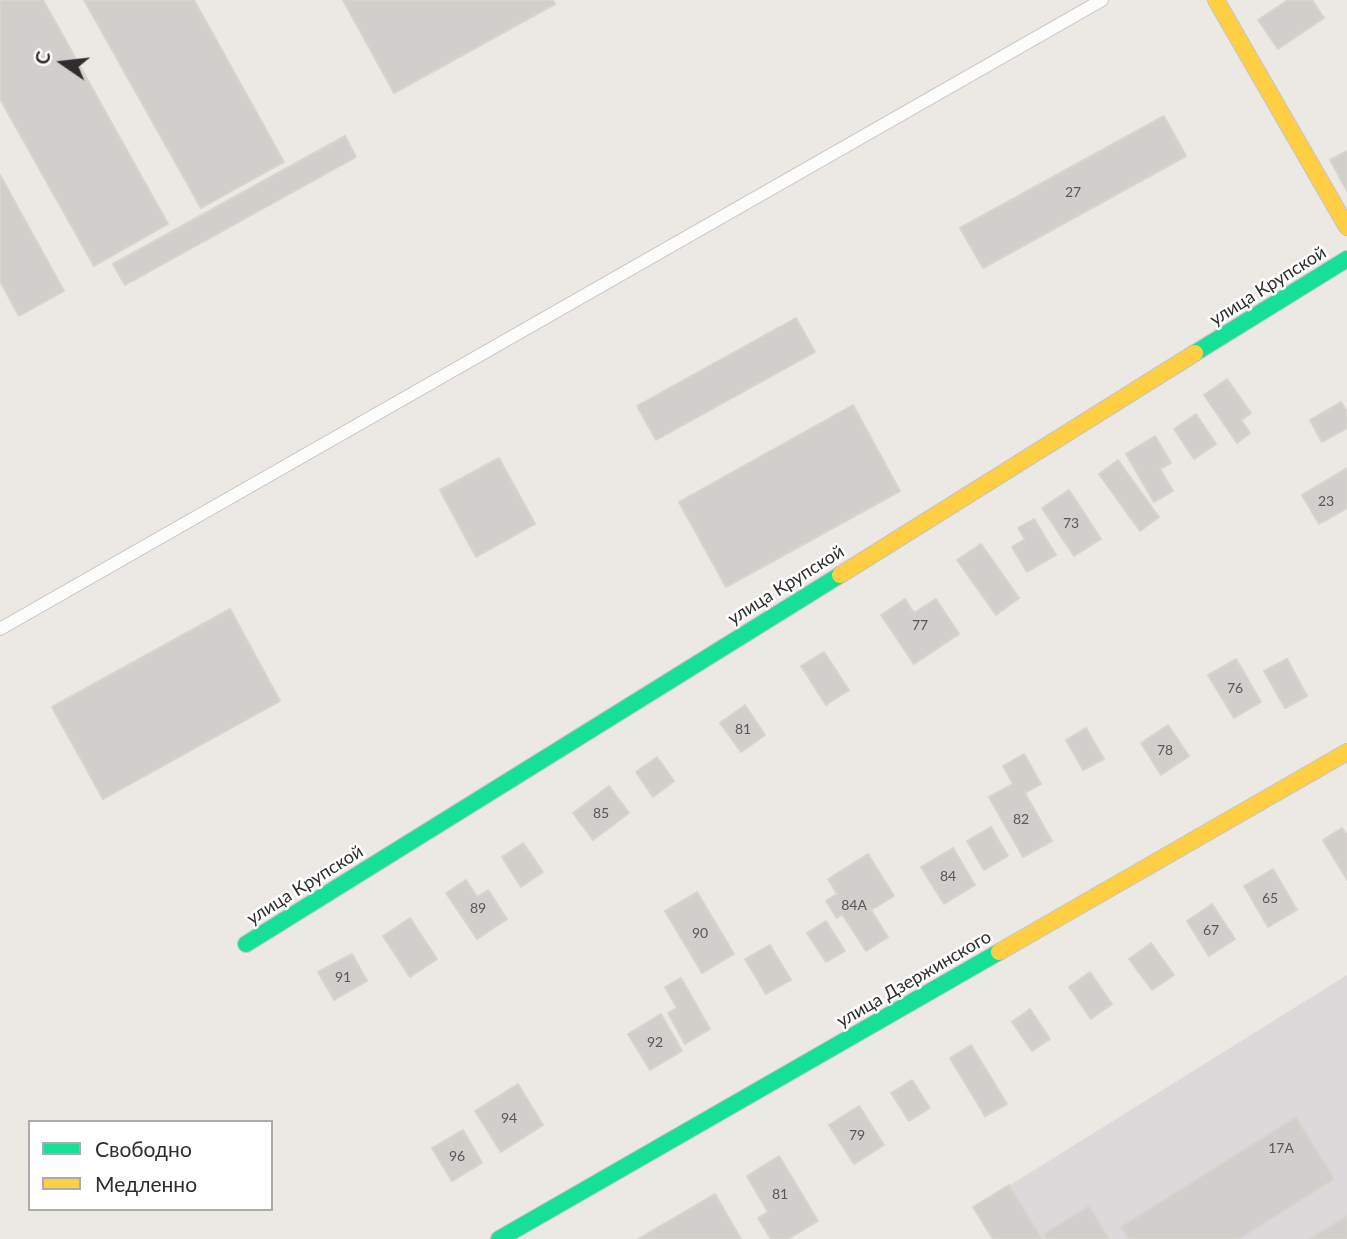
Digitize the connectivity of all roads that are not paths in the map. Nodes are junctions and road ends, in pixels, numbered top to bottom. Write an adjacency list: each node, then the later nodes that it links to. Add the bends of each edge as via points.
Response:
1 (1102, 0): 5 (lane)
2 (1216, 0): 3 (street)
3 (1347, 227)
4 (1347, 259): 7 (street, улица Крупской)
5 (0, 629)
6 (1347, 752): 8 (street, улица Дзержинского)
7 (246, 944)
8 (499, 1239)

